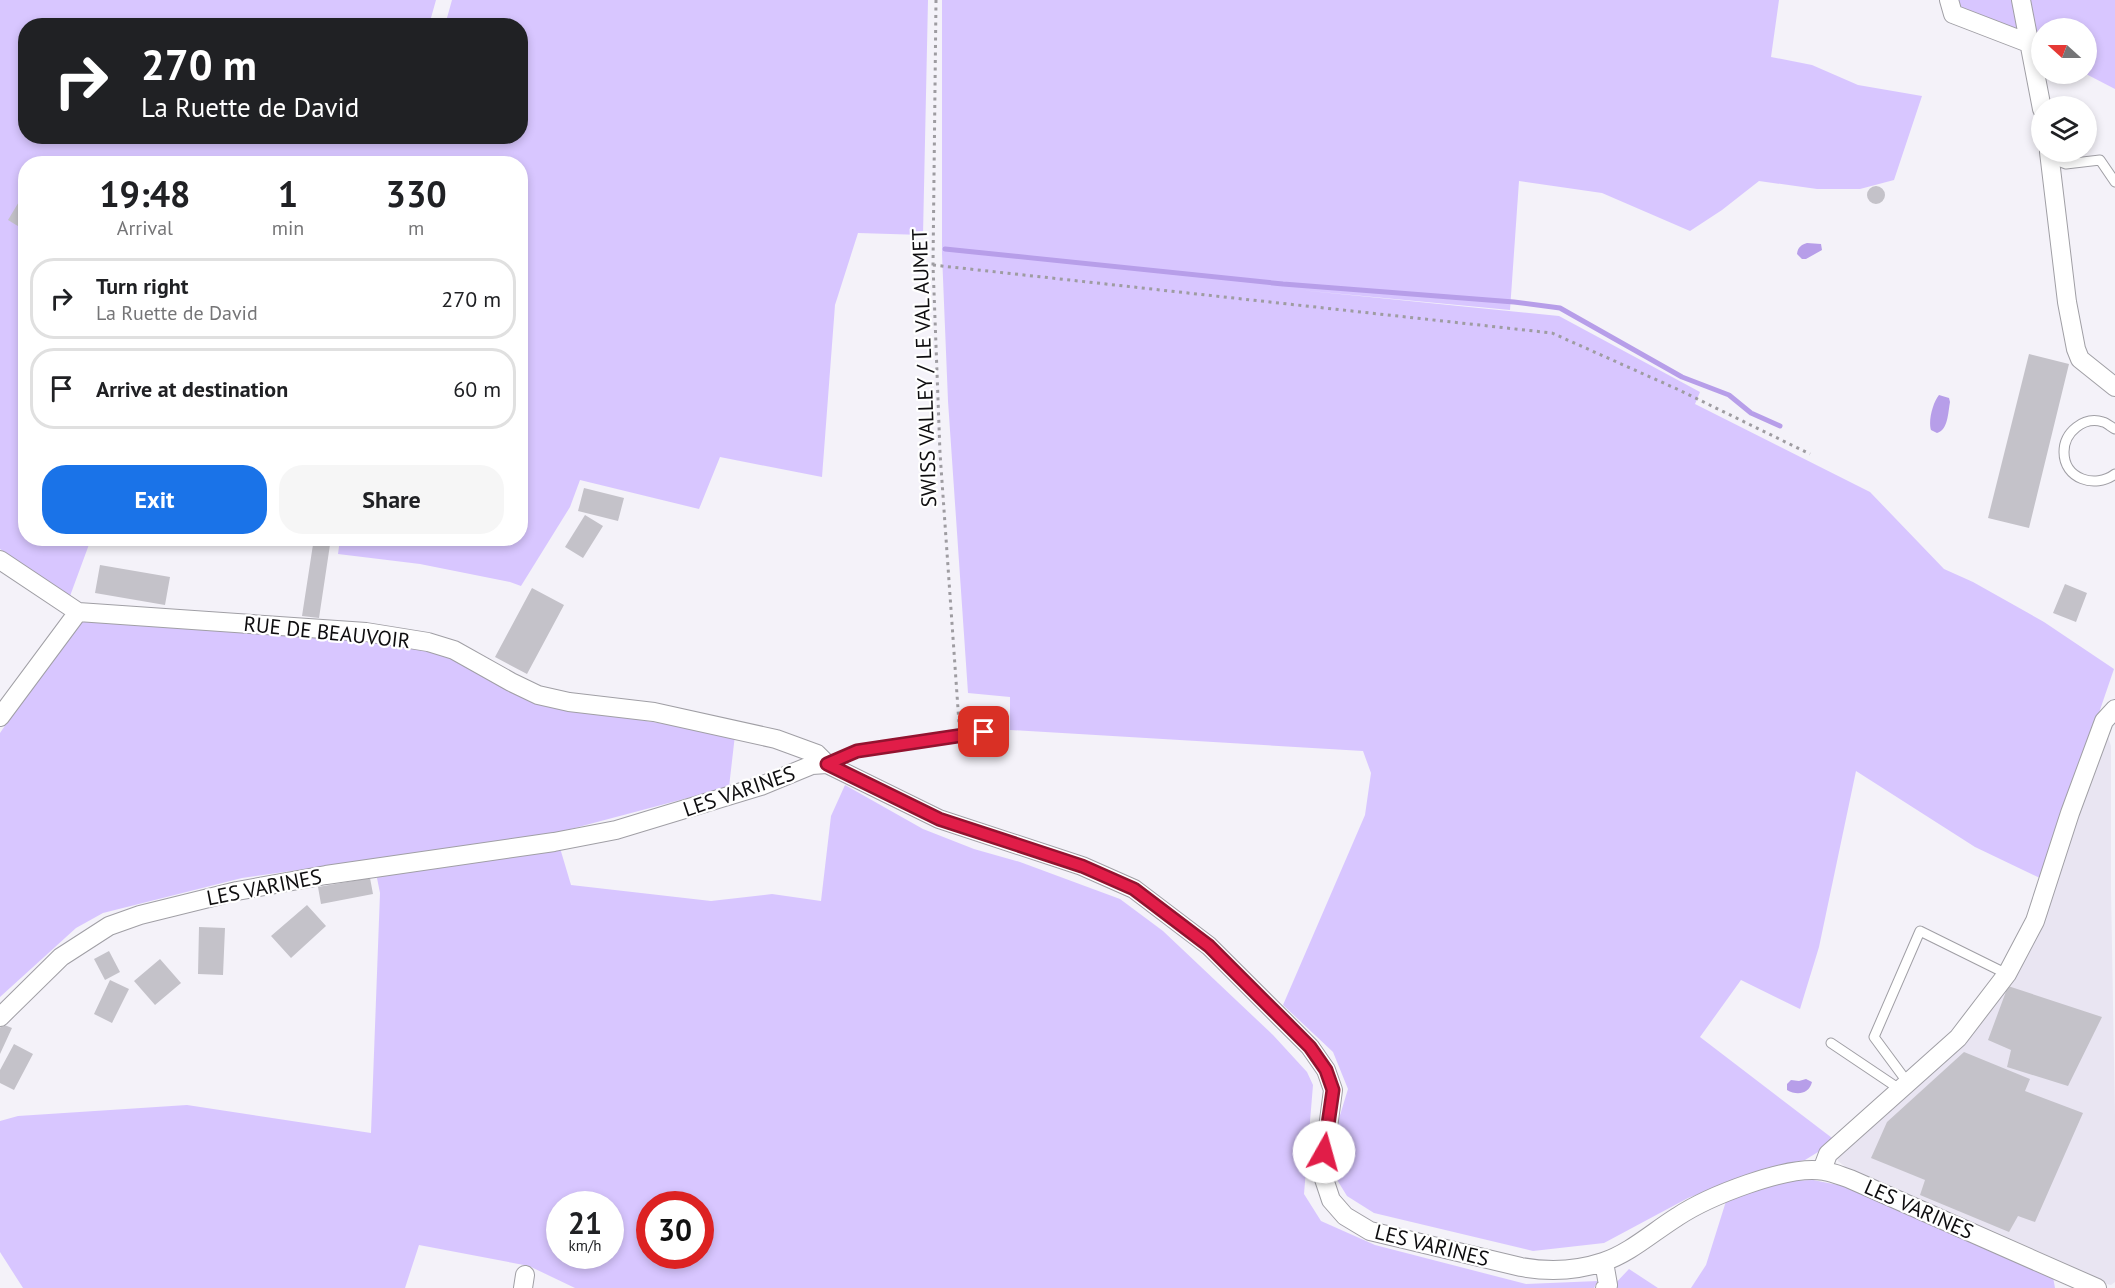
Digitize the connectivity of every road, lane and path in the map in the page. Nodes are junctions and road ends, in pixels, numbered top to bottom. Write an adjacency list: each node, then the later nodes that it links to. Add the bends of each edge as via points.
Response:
1 (936, 0): 10 (path, SWISS VALLEY / LE VAL AUMET)
2 (1949, 0): 4 (street, via 1953,14)
3 (2021, 0): 4 (street)
4 (2031, 44)
5 (2097, 160): 9 (lane)
6 (2050, 162): 11 (street, via 2076,349 2080,359)
7 (2062, 162): 8 (lane)
8 (2083, 162)
9 (2115, 182)
10 (933, 265): 13 (path, via 1552,333); 20 (path, SWISS VALLEY / LE VAL AUMET, via 940,453)
11 (2115, 387)
12 (2115, 429): 14 (lane, via 2102,422 2080,424 2065,443 2064,454 2068,468 2085,481 2096,483)
13 (1810, 454)
14 (2115, 474)
15 (0, 560): 16 (street, RUE DE BEAUVOIR)
16 (78, 612): 18 (street); 21 (street, RUE DE BEAUVOIR, via 366,632 428,642 454,650 538,695 654,712 745,731 817,754)
17 (2115, 709): 22 (street, via 2104,721 2035,921)
18 (0, 717)
19 (984, 732): 20 (lane)
20 (960, 735): 21 (lane, via 857,751)
21 (827, 764): 23 (street, LES VARINES, via 812,765 761,786 615,830 315,877 140,915 109,926 61,957); 27 (street, LES VARINES, via 939,819 1082,866 1134,889 1209,946 1310,1047 1326,1070 1333,1090 1322,1173 1331,1200 1345,1216 1370,1231 1521,1267 1545,1271)
22 (2007, 974): 25 (street, via 1958,1038); 25 (lane, via 1920,931 1875,1037)
23 (0, 1017)
24 (1832, 1043): 25 (lane)
25 (1904, 1086): 26 (street, via 1828,1154)
26 (1822, 1170): 27 (street, LES VARINES, via 1785,1173 1723,1193 1679,1215 1630,1250); 29 (street, LES VARINES)
27 (1604, 1262): 28 (street, via 1608,1285)
28 (1605, 1288)
29 (2097, 1288)

